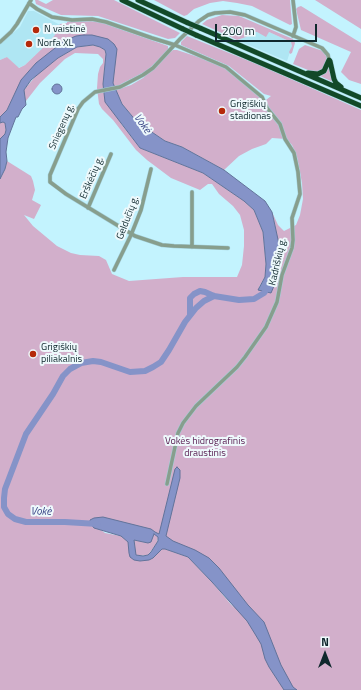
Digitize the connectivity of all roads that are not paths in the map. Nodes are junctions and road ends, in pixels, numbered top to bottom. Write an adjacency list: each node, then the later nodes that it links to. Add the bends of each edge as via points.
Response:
1 (122, 0): 14 (highway, bridge)
2 (138, 0): 8 (highway, bridge)
3 (293, 0): 5 (street, via 296,27)
4 (30, 1): 7 (street, via 17,24); 9 (street, Kadriškių g., via 37,9 52,17 100,20)
5 (293, 36): 9 (street, Sniegenų g., via 245,15 222,12 203,18); 10 (street, Sniegenų g., via 322,48)
6 (244, 41): 8 (highway)
7 (0, 42)
8 (237, 44): 11 (highway)
9 (175, 45): 18 (street, Sniegenų g., via 143,75 120,87 98,91 87,97 78,109 50,180 52,184); 23 (street, Kadriškių g., via 226,67 262,97 280,124 285,139 294,153 300,194 292,218 292,248 282,275 280,293 273,313 237,367 188,416 178,433)
10 (329, 60): 11 (highway, via 326,69 321,73); 12 (highway, via 336,83)
11 (300, 72): 12 (highway)
12 (346, 91): 13 (highway)
13 (361, 98)
14 (361, 106)
15 (111, 154): 18 (street, Erškėčių g.)
16 (151, 169): 19 (street, Geldučių g., via 141,210)
17 (192, 192): 20 (street)
18 (88, 208): 19 (street, Sniegenų g.)
19 (131, 235): 20 (street, Sniegenų g., via 162,245); 22 (street, Geldučių g.)
20 (192, 247): 21 (street, Sniegenų g.)
21 (228, 248)
22 (114, 270)
23 (167, 484)

